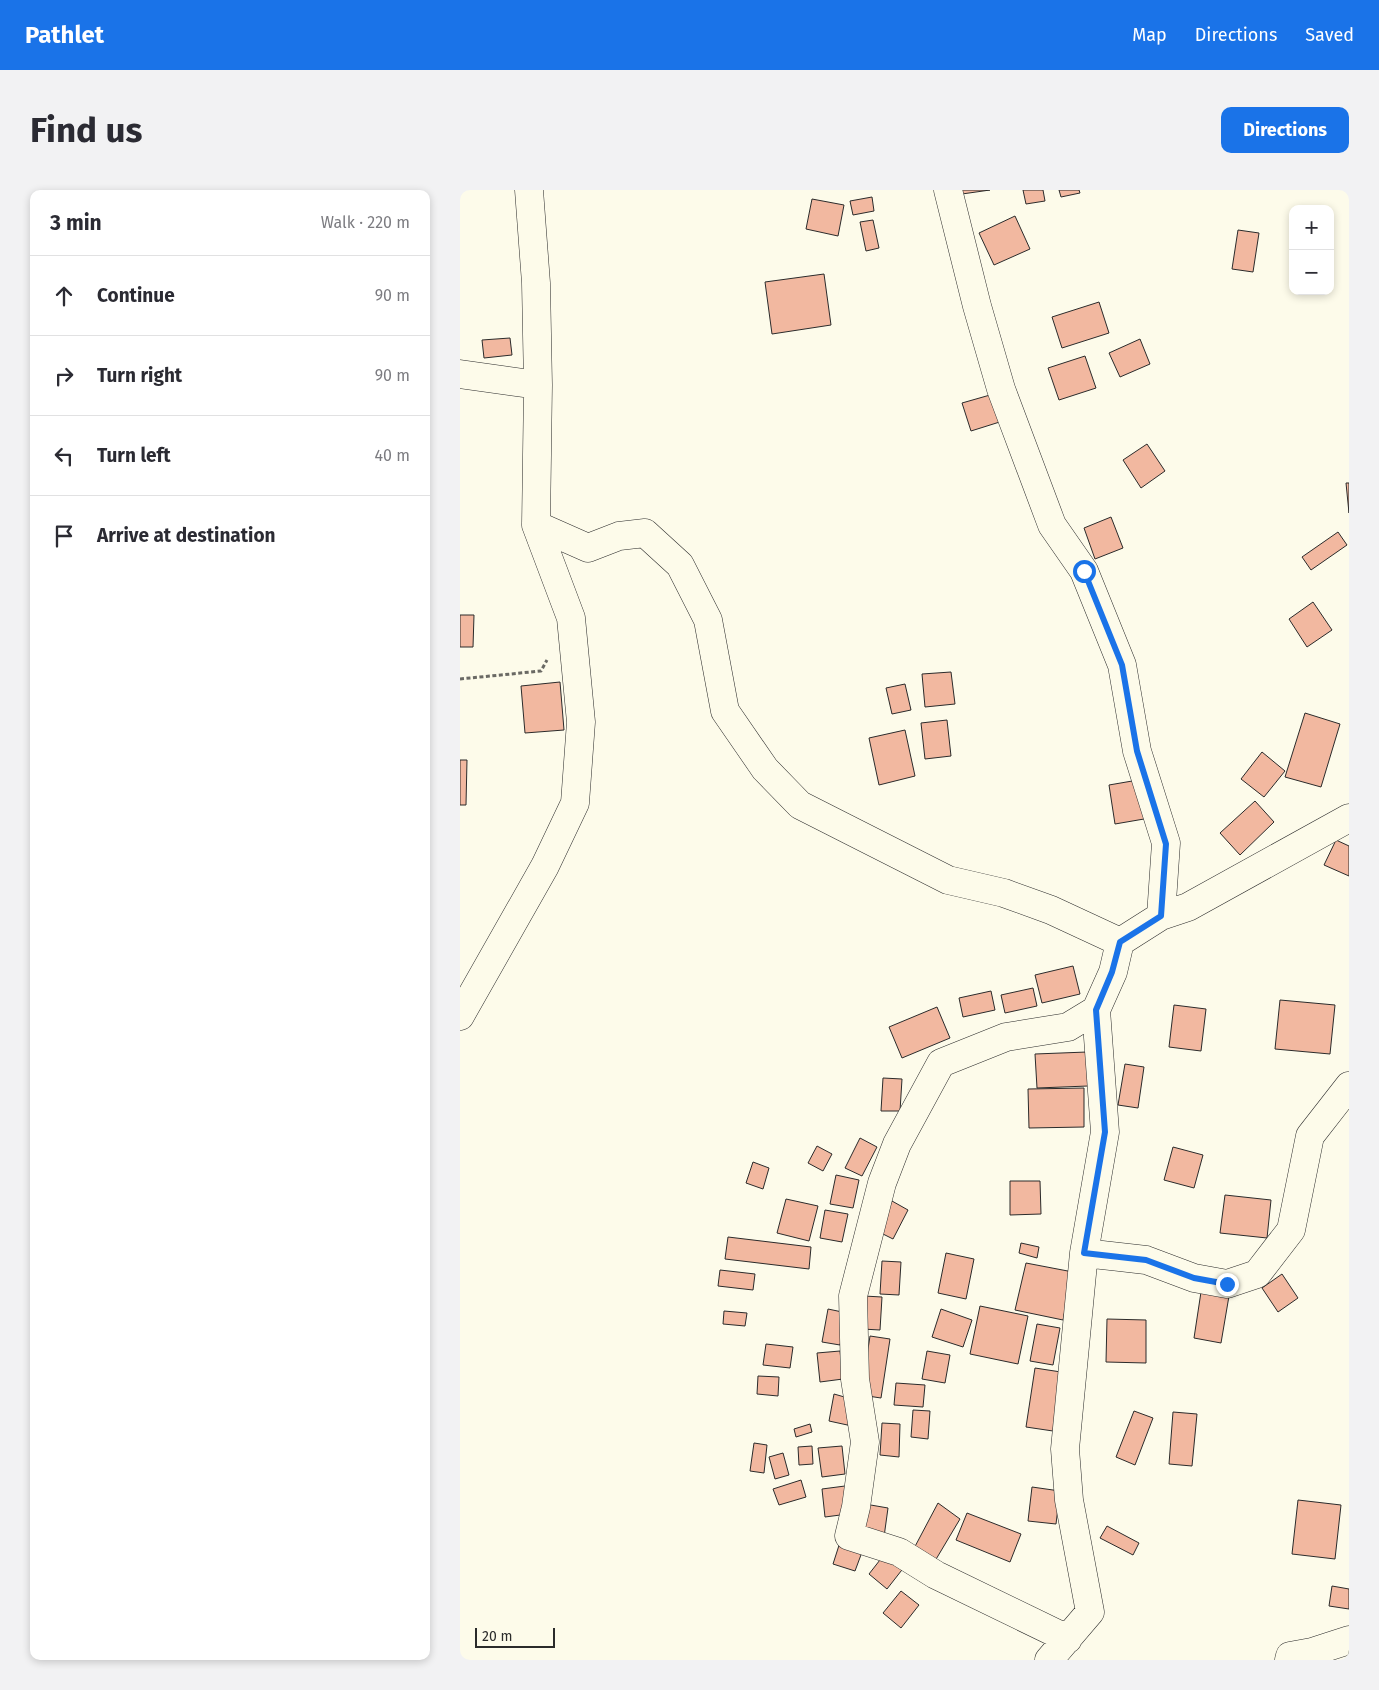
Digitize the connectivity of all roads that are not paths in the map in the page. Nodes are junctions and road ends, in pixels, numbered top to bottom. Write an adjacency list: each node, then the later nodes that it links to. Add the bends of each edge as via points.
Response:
1 (528, 190): 4 (street, via 536,283)
2 (948, 190): 7 (street, via 1002,389 1052,525 1084,571 1122,665 1137,751 1166,844)
3 (460, 374): 4 (street)
4 (538, 385): 5 (street)
5 (536, 526): 8 (street, via 588,548 619,536 645,533 680,566 708,620 725,711 765,769 800,805 948,880 1004,893); 10 (street, via 571,618 581,722 574,803 545,866)
6 (1349, 818): 7 (street, via 1188,907)
7 (1161, 916): 8 (street)
8 (1120, 942): 9 (street)
9 (1096, 1010): 12 (street, via 1105,1132); 13 (street, via 1068,1027 1006,1037 941,1063 897,1144 882,1183 853,1296 855,1379 865,1442 849,1536 898,1552 936,1575)
10 (460, 1016)
11 (1349, 1086): 12 (street, via 1310,1136 1291,1230 1257,1274 1227,1284 1194,1278 1146,1260)
12 (1084, 1253): 13 (street, via 1065,1449 1069,1500 1090,1612)
13 (1068, 1638): 15 (street)
14 (1349, 1640): 16 (street, via 1290,1656)
15 (1049, 1660)
16 (1289, 1660)

